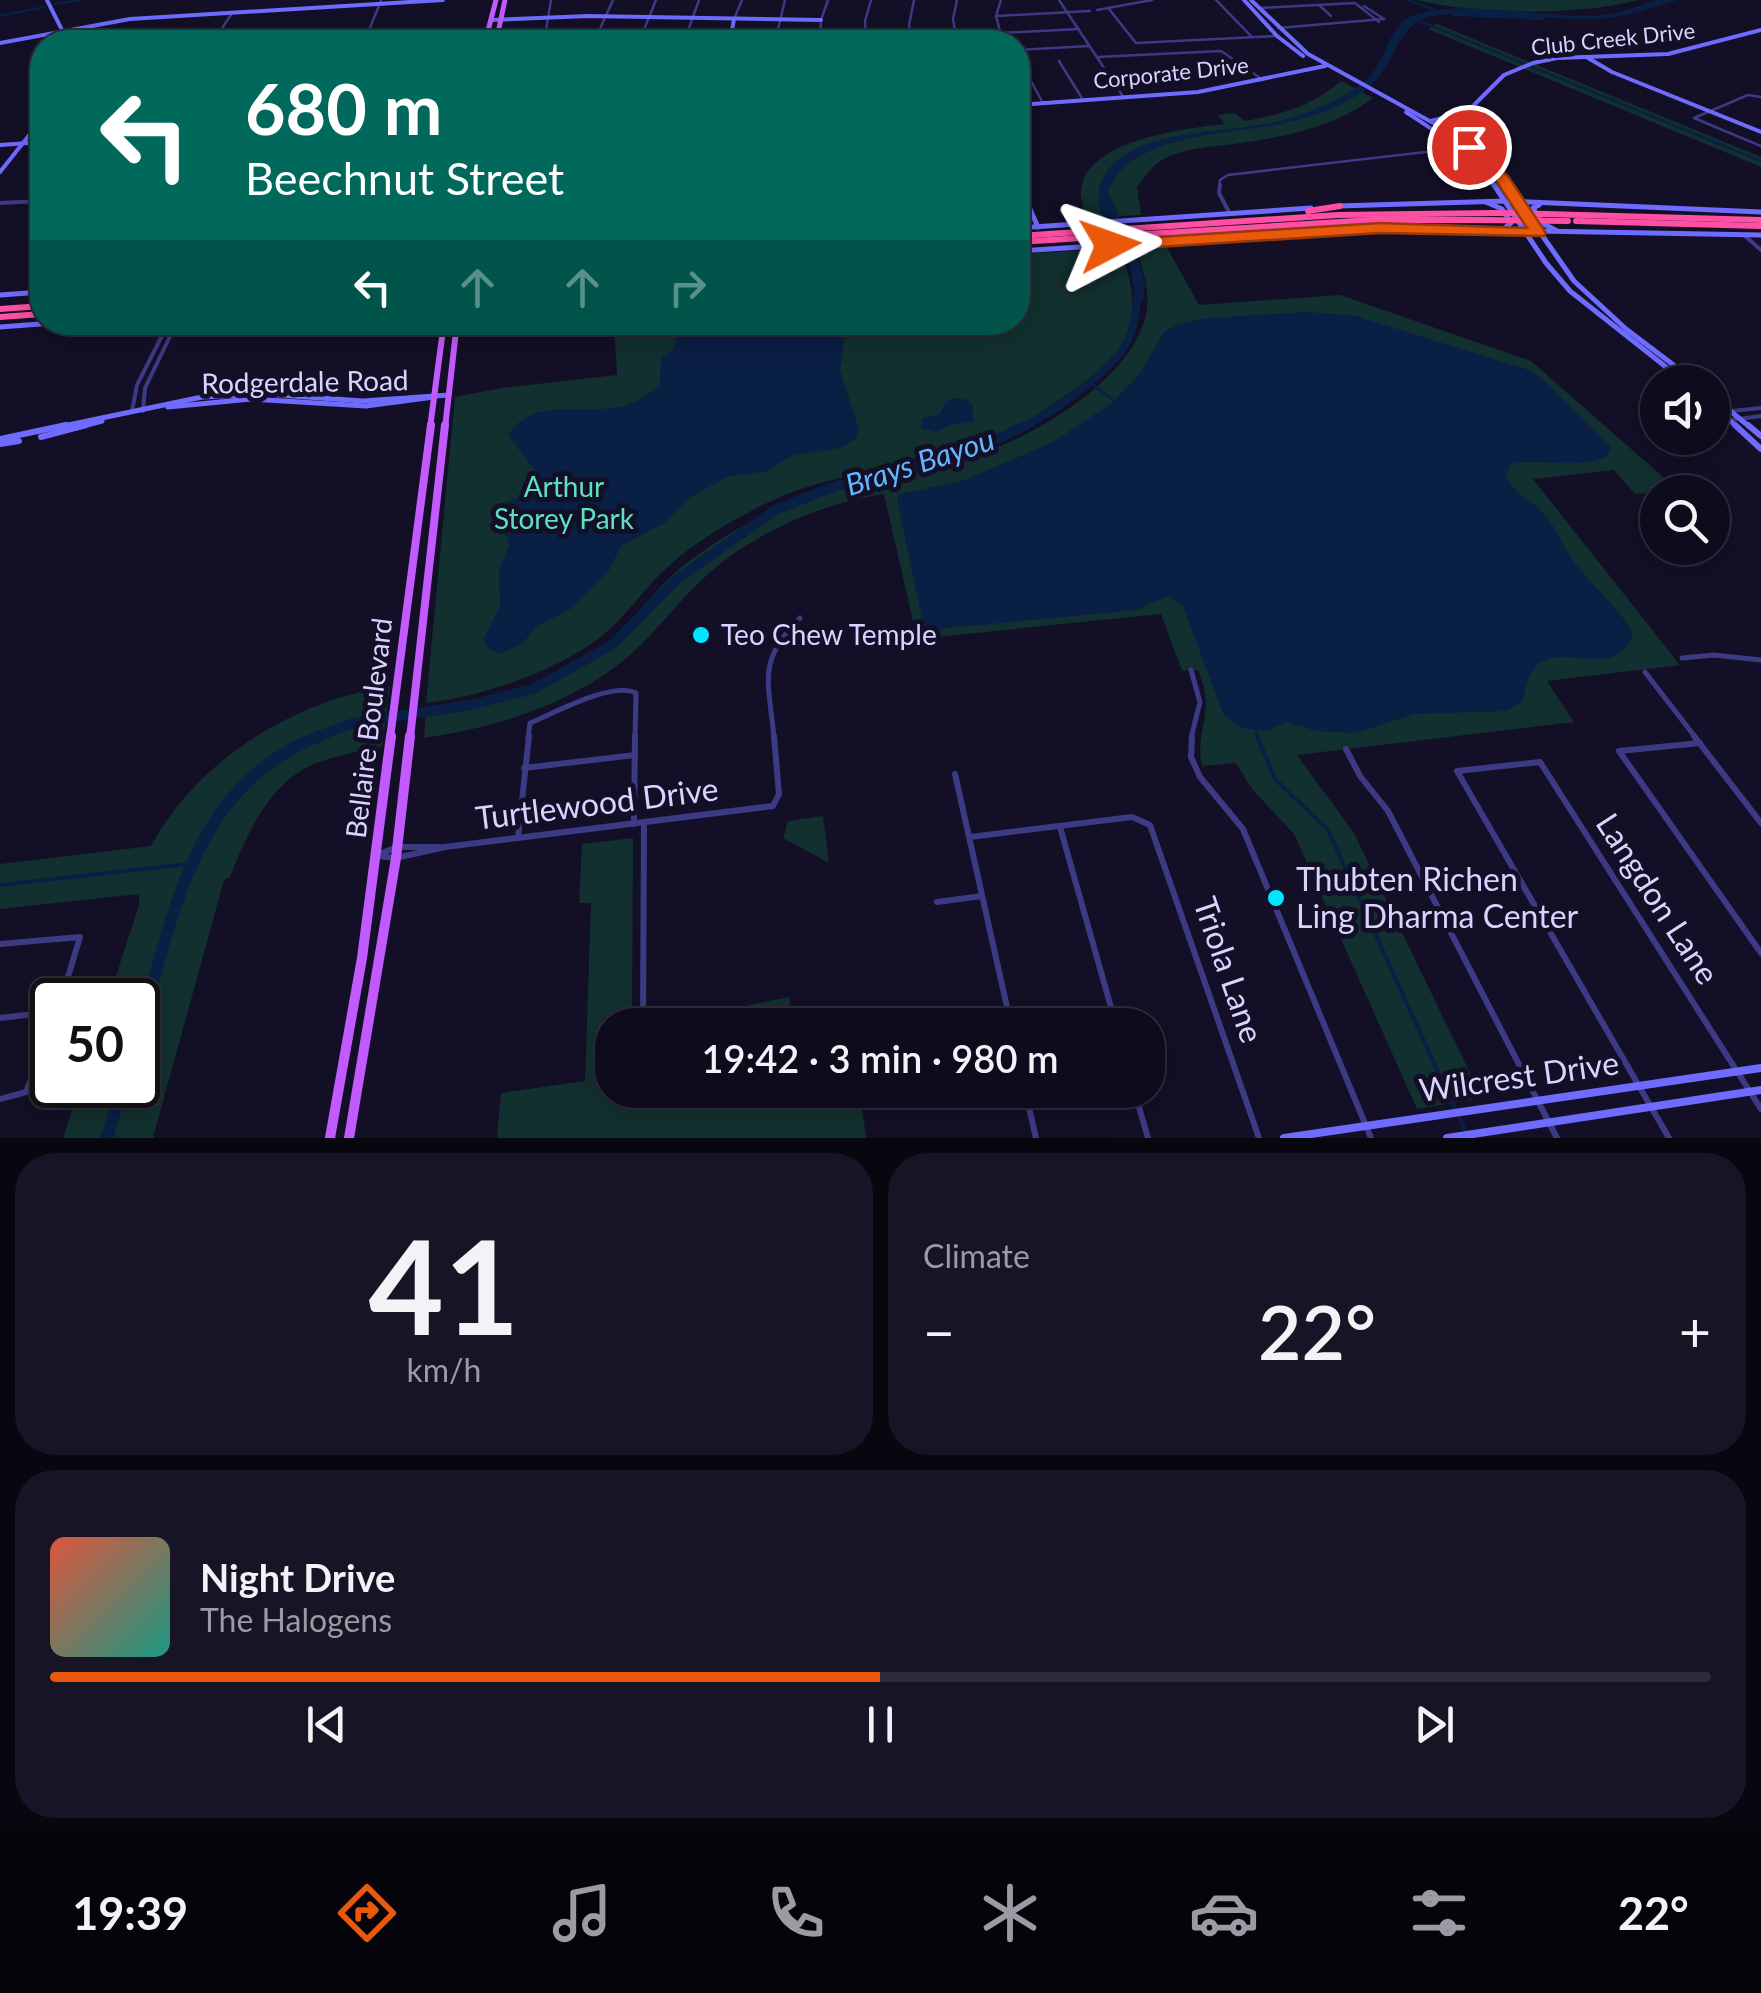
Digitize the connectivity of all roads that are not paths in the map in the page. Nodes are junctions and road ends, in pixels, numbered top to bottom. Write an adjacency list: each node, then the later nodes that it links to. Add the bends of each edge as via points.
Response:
1 (47, 0): 49 (main road)
2 (398, 0): 22 (main road)
3 (441, 0): 22 (main road)
4 (496, 0): 43 (main road)
5 (505, 0): 44 (main road)
6 (551, 0): 39 (street)
7 (613, 0): 35 (street)
8 (656, 0): 38 (street)
9 (699, 0): 40 (street)
10 (742, 0): 41 (street)
11 (785, 0): 42 (street)
12 (828, 0): 45 (street)
13 (871, 0): 63 (street)
14 (914, 0): 64 (street)
15 (957, 0): 65 (street)
16 (1001, 0): 36 (street)
17 (1059, 0): 32 (street)
18 (1152, 0): 30 (street)
19 (1216, 0): 71 (street)
20 (1248, 0): 27 (main road)
21 (1270, 0): 26 (street)
22 (381, 2): 28 (main road); 53 (street)
23 (1340, 2): 24 (street); 46 (street, via 1355,3)
24 (1319, 3): 26 (street); 37 (street)
25 (1364, 6): 46 (street, via 1384,20)
26 (1276, 7): 27 (street)
27 (1255, 8): 47 (main road); 48 (main road)
28 (277, 10): 31 (main road); 34 (main road)
29 (1097, 10): 30 (street)
30 (1108, 10): 71 (street, via 1136,44)
31 (219, 12): 34 (main road); 49 (main road)
32 (1068, 12): 33 (street); 36 (street); 50 (street)
33 (1090, 12)
34 (232, 13): 52 (street)
35 (603, 16): 38 (main road); 39 (main road); 57 (street)
36 (996, 16): 66 (street)
37 (1331, 16)
38 (646, 17): 40 (main road); 58 (street)
39 (548, 18): 44 (main road); 56 (street)
40 (690, 18): 41 (main road); 59 (street)
41 (734, 18): 42 (main road); 60 (main road)
42 (777, 19): 45 (main road); 61 (street)
43 (491, 20): 44 (main road); 54 (main road)
44 (501, 20): 55 (main road)
45 (821, 20): 62 (street)
46 (1379, 22): 48 (street)
47 (1268, 26): 48 (main road); 70 (main road)
48 (1276, 27): 74 (main road)
49 (61, 28): 51 (main road)
50 (1079, 29): 68 (street); 73 (street)
51 (52, 30)
52 (221, 30)
53 (369, 30)
54 (490, 30)
55 (496, 30)
56 (546, 30)
57 (598, 30)
58 (642, 30)
59 (687, 30)
60 (732, 30)
61 (776, 30)
62 (821, 30)
63 (865, 30)
64 (910, 30)
65 (955, 30)
66 (998, 30)
67 (1761, 30): 77 (main road, Club Creek Drive, via 1687,52)
68 (1030, 31)
69 (30, 35): 72 (main road)
70 (1277, 36): 71 (street); 74 (main road)
71 (1252, 37)
72 (3, 41)
73 (1090, 46): 75 (street); 76 (street)
74 (1293, 46): 79 (main road)
75 (1030, 49)
76 (1098, 58): 81 (street, via 1221,50); 83 (street)
77 (1588, 58): 87 (main road); 88 (main road, Club Creek Drive, via 1522,66 1468,111)
78 (1059, 61): 84 (street)
79 (1324, 66): 81 (main road, Corporate Drive); 88 (main road)
80 (1030, 79): 85 (street)
81 (1263, 80): 83 (main road, Corporate Drive)
82 (1761, 97): 87 (street)
83 (1124, 98): 84 (main road, Corporate Drive)
84 (1083, 100): 85 (main road, Corporate Drive)
85 (1044, 103): 86 (main road, Corporate Drive)
86 (1030, 104)
87 (1708, 111): 89 (main road); 94 (street, via 1694,118)
88 (1428, 122): 95 (main road); 96 (main road)
89 (1761, 129)
90 (30, 134): 92 (main road)
91 (30, 143): 92 (main road)
92 (22, 144): 93 (main road); 97 (main road)
93 (0, 145)
94 (1761, 146)
95 (1469, 147): 96 (main road); 99 (main road)
96 (1460, 148): 98 (main road); 110 (street, via 1228,174 1218,190)
97 (0, 172)
98 (1488, 174): 99 (main road); 101 (main road)
99 (1498, 174): 100 (main road)
100 (1512, 191): 104 (main road); 106 (main road)
101 (1500, 192): 102 (main road); 103 (main road)
102 (1482, 200): 103 (main road); 108 (main road); 118 (main road, via 1499,207 1511,223)
103 (1506, 200): 104 (main road); 120 (main road)
104 (1518, 201): 106 (main road); 121 (main road)
105 (30, 202): 107 (street)
106 (1545, 202): 111 (main road); 123 (main road, via 1533,208 1536,215 1547,228)
107 (0, 204)
108 (1340, 206): 110 (main road); 113 (highway)
109 (1030, 209): 112 (main road)
110 (1230, 214): 117 (main road)
111 (1761, 223): 113 (highway, bridge, via 1372,220); 113 (highway, bridge, via 1495,213 1360,214); 124 (main road)
112 (1038, 226): 114 (main road); 116 (main road)
113 (1213, 226): 115 (highway); 117 (highway)
114 (1030, 227)
115 (1380, 228): 117 (main road); 118 (main road)
116 (1102, 230): 117 (highway); 117 (main road); 125 (highway)
117 (1135, 231): 128 (main road, via 1110,245)
118 (1500, 232): 119 (main road)
119 (1510, 232): 120 (main road); 126 (main road)
120 (1526, 232): 121 (main road); 126 (main road)
121 (1538, 233): 122 (main road); 127 (main road)
122 (1558, 234): 123 (main road); 127 (main road)
123 (1566, 234): 124 (main road)
124 (1743, 234): 129 (street)
125 (1030, 238)
126 (1532, 241): 134 (main road)
127 (1546, 245): 132 (main road)
128 (1030, 250)
129 (1761, 250)
130 (30, 293): 131 (main road)
131 (0, 295)
132 (1597, 304): 134 (main road); 143 (main road)
133 (30, 306): 135 (highway)
134 (1586, 306): 143 (main road)
135 (0, 309)
136 (30, 318): 137 (highway)
137 (0, 322): 138 (main road)
138 (30, 322)
139 (163, 335): 145 (street)
140 (170, 335): 144 (street)
141 (442, 335): 149 (main road, Bellaire Boulevard)
142 (456, 335): 148 (main road, Bellaire Boulevard)
143 (1647, 349): 146 (main road); 147 (main road)
144 (157, 362): 145 (street); 151 (street, via 144,388)
145 (148, 363): 152 (street)
146 (1665, 365)
147 (1671, 365)
148 (449, 395): 149 (main road, Rodgerdale Road); 160 (main road, Bellaire Boulevard)
149 (435, 397): 151 (main road, Rodgerdale Road, via 392,404 263,397); 161 (main road, Bellaire Boulevard)
150 (1761, 408): 153 (street)
151 (143, 409): 152 (main road, Rodgerdale Road)
152 (132, 411): 158 (main road, Rodgerdale Road)
153 (1732, 411): 155 (main road)
154 (1761, 416): 155 (street)
155 (1742, 419): 156 (street); 157 (main road)
156 (1731, 420): 159 (main road)
157 (1761, 436)
158 (1, 442)
159 (1761, 448)
160 (432, 545): 161 (main road); 169 (main road, Bellaire Boulevard)
161 (415, 547): 171 (main road, Bellaire Boulevard)
162 (800, 618): 175 (street, Turtlewood Drive, via 777,641 768,666 779,798 773,806)
163 (1682, 658): 164 (street)
164 (1761, 660)
165 (1191, 670): 203 (street, via 1200,702 1191,756 1200,777 1244,829)
166 (1645, 672): 167 (street)
167 (1700, 743): 174 (street); 184 (street, via 1620,752)
168 (1346, 749): 197 (street, via 1388,812)
169 (408, 752): 171 (main road); 179 (main road, Bellaire Boulevard)
170 (636, 754): 172 (street); 172 (street, via 636,693 617,690 533,720); 175 (street)
171 (388, 755): 180 (main road, Bellaire Boulevard)
172 (524, 768): 178 (street)
173 (956, 774): 177 (street)
174 (1761, 823)
175 (639, 824): 178 (street, Turtlewood Drive); 186 (street)
176 (1060, 827): 177 (street); 188 (street); 208 (street, Triola Lane, via 1132,817 1153,830)
177 (970, 837): 181 (street)
178 (518, 838): 179 (street, Turtlewood Drive)
179 (396, 852): 180 (street, Turtlewood Drive); 205 (main road, Bellaire Boulevard)
180 (376, 856): 204 (main road, Bellaire Boulevard)
181 (982, 896): 182 (street); 187 (street)
182 (937, 902)
183 (0, 944): 185 (street, via 80,937)
184 (1761, 953)
185 (69, 978)
186 (643, 1008)
187 (1006, 1008)
188 (1111, 1008)
189 (30, 1015): 190 (street)
190 (0, 1018)
191 (1761, 1068): 192 (main road, Wilcrest Drive)
192 (1737, 1071): 194 (main road, Wilcrest Drive); 194 (street, Langdon Lane, via 1540,762 1457,772); 195 (street, Langdon Lane)
193 (30, 1082): 196 (street, via 26,1092)
194 (1639, 1085): 197 (main road, Wilcrest Drive); 198 (street)
195 (1755, 1091): 198 (main road, Wilcrest Drive); 201 (street, Langdon Lane)
196 (0, 1099)
197 (1538, 1100): 202 (street); 203 (main road, Wilcrest Drive)
198 (1651, 1106): 202 (main road, Wilcrest Drive); 213 (street)
199 (1030, 1108): 206 (street)
200 (1139, 1108): 207 (street)
201 (1761, 1109)
202 (1549, 1122): 211 (main road, Wilcrest Drive); 212 (street)
203 (1366, 1126): 209 (main road, Wilcrest Drive); 210 (street)
204 (330, 1138)
205 (350, 1138)
206 (1036, 1138)
207 (1148, 1138)
208 (1259, 1138)
209 (1284, 1138)
210 (1370, 1138)
211 (1447, 1138)
212 (1557, 1138)
213 (1669, 1138)

